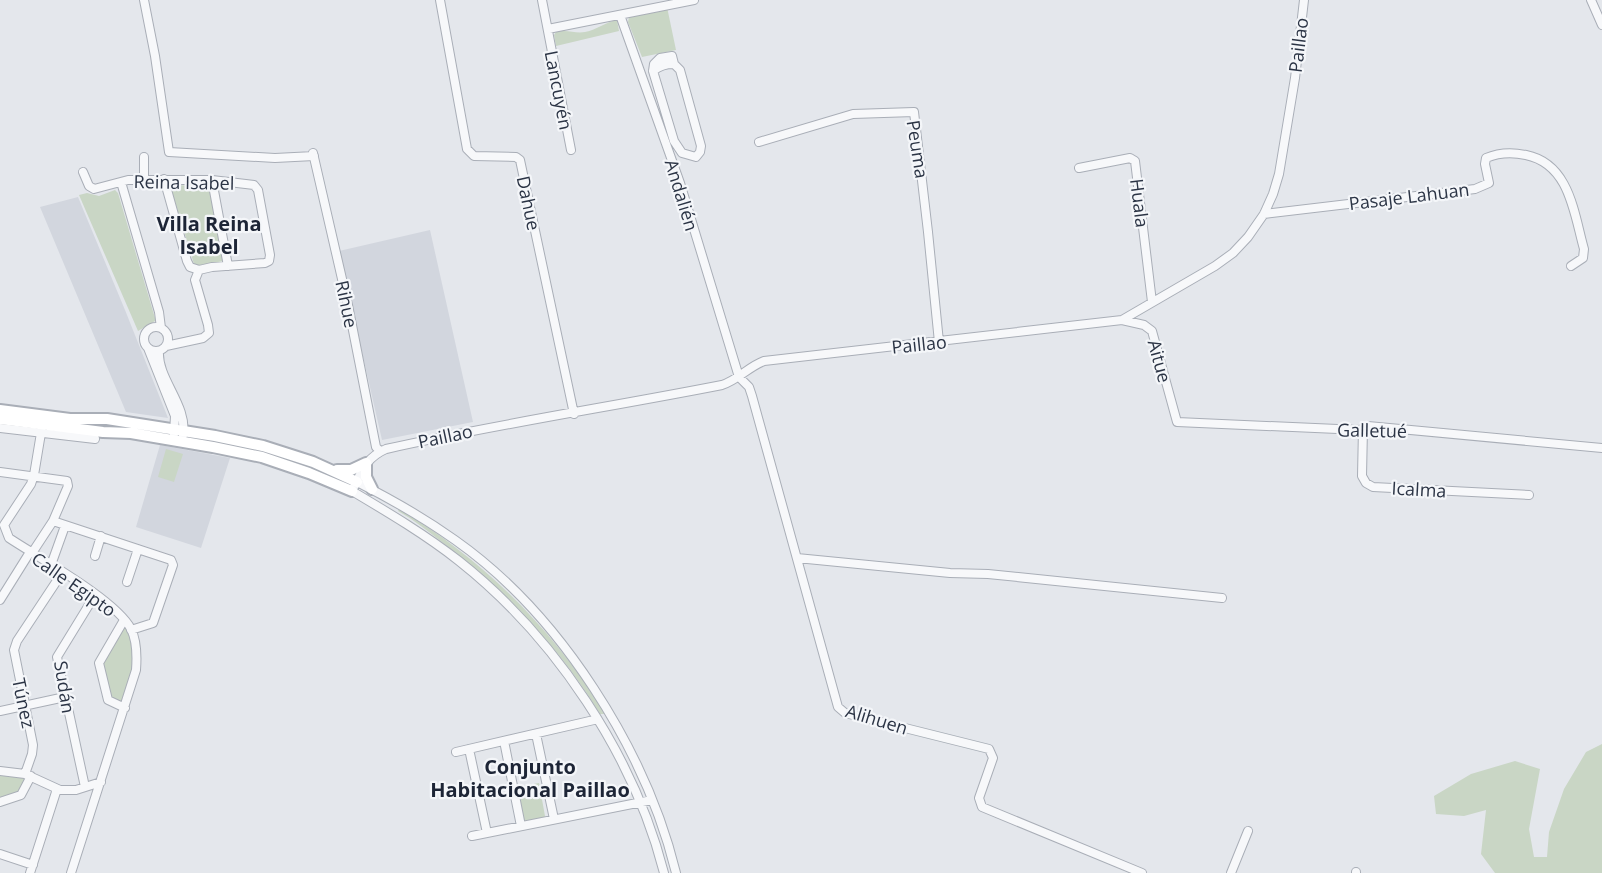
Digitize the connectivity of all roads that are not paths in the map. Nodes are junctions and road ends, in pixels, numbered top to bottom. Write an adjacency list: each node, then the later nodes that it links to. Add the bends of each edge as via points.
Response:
1 (144, 0): 42 (street, Rihue, via 169,152 275,158 313,155)
2 (440, 0): 33 (street, Dahue, via 467,149 474,156 516,157 522,166)
3 (542, 0): 9 (street, Lancuyén)
4 (694, 0): 7 (street, Lancuyén)
5 (1304, 0): 21 (street, Paillao, via 1279,174)
6 (1591, 0): 8 (street)
7 (620, 15): 9 (street, Lancuyén); 14 (street, Andalién)
8 (1602, 26)
9 (548, 29): 11 (street, Lancuyén)
10 (759, 141): 28 (street, Peuma, via 853,114 914,112)
11 (571, 150)
12 (686, 155): 12 (street, via 674,141 653,71 660,58 672,56 680,70 701,146 696,157); 14 (street)
13 (144, 157): 18 (street)
14 (671, 160): 31 (street, Andalién)
15 (1079, 168): 25 (street, Huala, via 1130,158 1135,162)
16 (83, 172): 20 (street, Reina Isabel, via 94,189)
17 (164, 179): 18 (street, Reina Isabel); 19 (street, Reina Isabel); 24 (street, via 187,261)
18 (144, 180): 20 (street, Reina Isabel)
19 (212, 180): 22 (street); 22 (street, Reina Isabel, via 255,186 270,255 265,263)
20 (121, 182): 27 (street)
21 (1264, 213): 23 (street, Pasaje Lahuan, via 1475,189 1489,183 1486,158 1513,152 1549,165 1569,192 1584,249 1583,258); 25 (street, Paillao, via 1248,237 1224,260)
22 (228, 266): 24 (street, Reina Isabel)
23 (1571, 266)
24 (199, 270): 30 (street, via 195,278 209,333)
25 (1152, 302): 26 (street, Paillao)
26 (1122, 320): 28 (street, Paillao); 35 (street, Aitue, via 1152,331)
27 (161, 328): 29 (street, via 147,331 144,342); 30 (street, via 168,337)
28 (939, 342): 31 (street, Paillao, via 764,362)
29 (148, 348): 30 (street); 39 (street)
30 (163, 348): 39 (street, via 160,361 183,418)
31 (739, 377): 33 (street, Paillao, via 722,385); 57 (street, Alihuen, via 752,396)
32 (0, 410): 36 (street)
33 (574, 414): 42 (street, Paillao, via 467,431)
34 (0, 419): 36 (street)
35 (1177, 422): 38 (street, Galletué)
36 (42, 424): 37 (street); 39 (street, via 103,432 131,428); 40 (street); 46 (street)
37 (0, 428)
38 (1363, 428): 41 (street, Galletué); 49 (street, Icalma, via 1362,476 1374,487)
39 (178, 433): 44 (street, via 263,446); 47 (street)
40 (95, 439)
41 (1602, 448)
42 (380, 452): 43 (street, Paillao)
43 (366, 463): 44 (street, via 351,470); 47 (street, Paillao); 48 (street, via 366,477)
44 (331, 470): 47 (street)
45 (0, 472): 46 (street)
46 (34, 475): 50 (street, via 65,480 68,486); 52 (street)
47 (355, 487): 48 (street); 71 (street, via 495,592 557,661)
48 (372, 489): 70 (street, via 456,541 504,582 560,642)
49 (1529, 495)
50 (53, 521): 51 (street); 55 (street)
51 (65, 526): 53 (street); 58 (street)
52 (3, 529): 55 (street, Calle Egipto)
53 (101, 536): 54 (street); 56 (street)
54 (138, 549): 60 (street); 65 (street, via 171,560 173,565 153,623)
55 (31, 553): 58 (street, Calle Egipto); 63 (street)
56 (95, 556)
57 (797, 558): 62 (street); 94 (street, Alihuen, via 840,710 988,749 993,758 979,800 982,807)
58 (51, 565): 59 (street, Calle Egipto)
59 (62, 573): 61 (street, Calle Egipto); 67 (street, Túnez, via 15,646)
60 (127, 582)
61 (95, 595): 64 (street, Calle Egipto); 66 (street, Sudán, via 57,657)
62 (1222, 598)
63 (0, 600)
64 (124, 620): 65 (street, Calle Egipto); 68 (street, via 99,668 108,700)
65 (131, 630): 68 (street, Calle Egipto, via 136,670)
66 (65, 697): 67 (street); 79 (street, Sudán)
67 (25, 705): 69 (street); 77 (street, Túnez, via 33,745)
68 (125, 708): 78 (street, Calle Egipto)
69 (0, 711)
70 (610, 714): 71 (street); 81 (street)
71 (596, 720): 72 (street); 83 (street)
72 (536, 734): 73 (street); 84 (street)
73 (504, 741): 74 (street); 85 (street)
74 (469, 749): 75 (street); 87 (street)
75 (456, 752)
76 (0, 771): 77 (street)
77 (28, 775): 80 (street); 82 (street, Túnez, via 21,795)
78 (101, 782): 79 (street); 91 (street, Calle Egipto)
79 (85, 787): 80 (street)
80 (57, 789): 90 (street)
81 (652, 800): 83 (street); 93 (street)
82 (0, 802)
83 (639, 802): 84 (street); 92 (street, via 650,824)
84 (554, 819): 85 (street)
85 (521, 826): 87 (street)
86 (1248, 831): 95 (street)
87 (487, 833): 88 (street)
88 (472, 836)
89 (0, 854): 90 (street)
90 (32, 869)
91 (71, 873)
92 (664, 873)
93 (676, 873)
94 (1142, 873)
95 (1231, 873)

